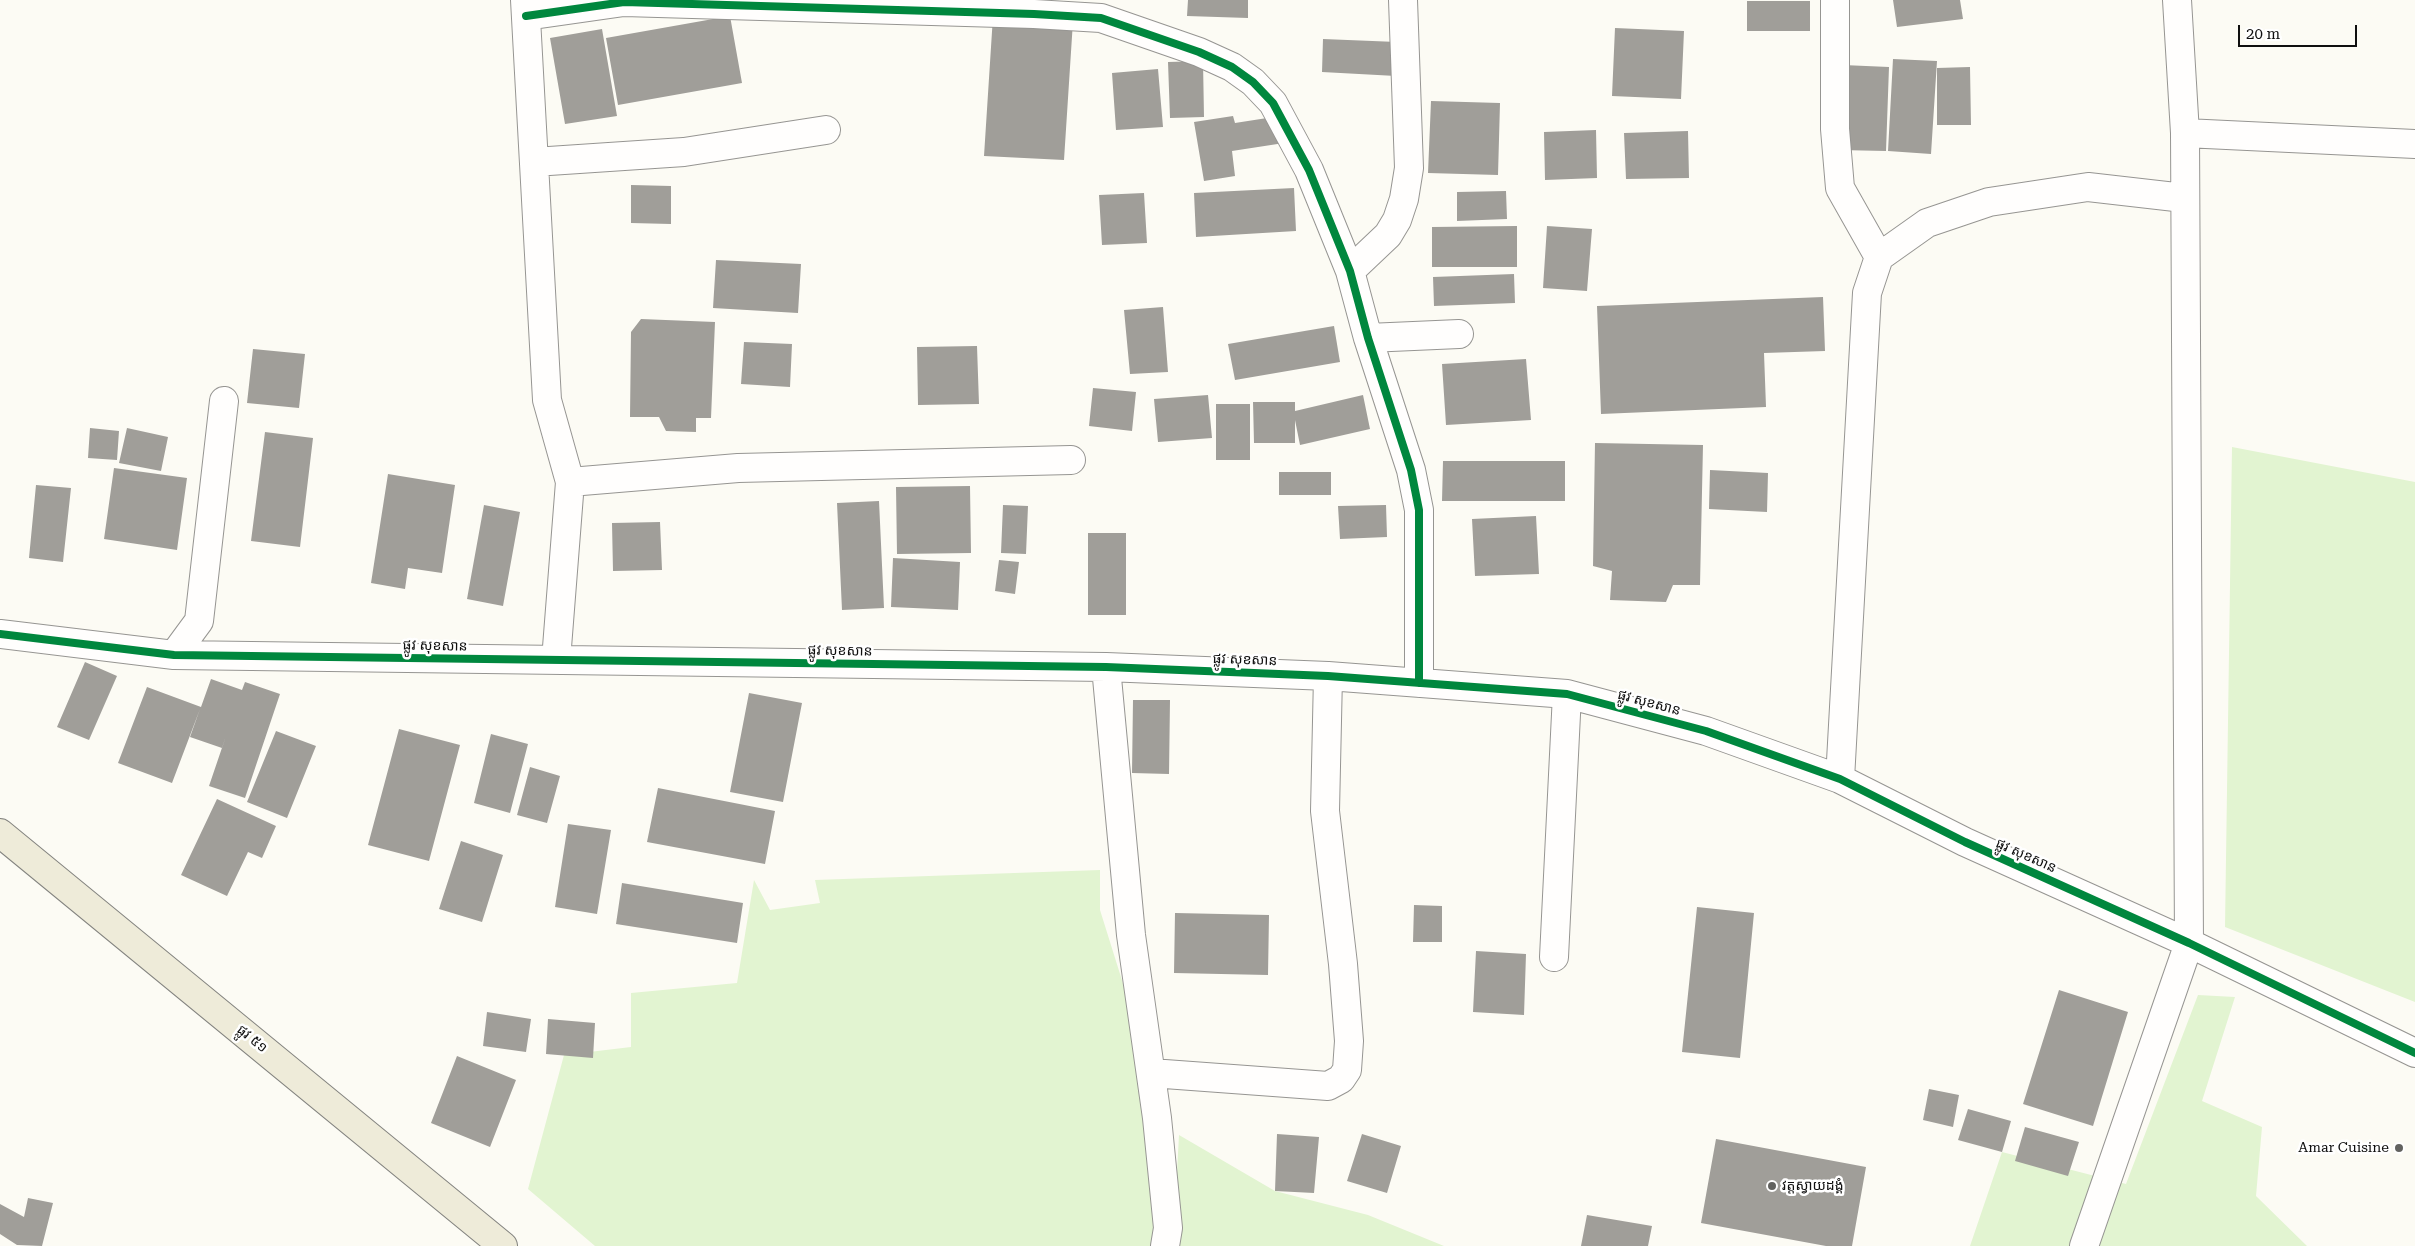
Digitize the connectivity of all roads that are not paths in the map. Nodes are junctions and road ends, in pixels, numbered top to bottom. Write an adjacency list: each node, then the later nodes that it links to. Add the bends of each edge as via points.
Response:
1 (1403, 0): 11 (street, via 1409,168 1404,199 1388,235)
2 (1835, 0): 10 (street, via 1835,129 1840,188)
3 (2177, 0): 6 (street)
4 (525, 8): 8 (street); 11 (street, via 624,2 1101,18 1199,52 1232,67 1253,82 1273,103 1309,170)
5 (826, 130): 8 (street, via 684,152)
6 (2185, 133): 7 (street); 9 (street)
7 (2415, 144)
8 (534, 162): 16 (street, via 546,400)
9 (2184, 198): 10 (street, via 2088,187 1988,202 1927,223); 26 (street)
10 (1878, 257): 24 (street, via 1867,293)
11 (1350, 271): 13 (street)
12 (1459, 334): 13 (street)
13 (1368, 338): 22 (street, via 1411,470 1419,510)
14 (224, 401): 18 (street, via 199,622)
15 (1071, 460): 16 (street, via 738,468)
16 (570, 482): 19 (street)
17 (0, 634): 18 (street, ផ្លូវ សុខសាន)
18 (174, 655): 19 (street, ផ្លូវ សុខសាន)
19 (556, 660): 20 (street, ផ្លូវ សុខសាន)
20 (1106, 668): 21 (street, ផ្លូវ សុខសាន); 29 (street, via 1131,935)
21 (1328, 676): 22 (street, ផ្លូវ សុខសាន); 29 (street, via 1325,811 1343,964 1349,1041 1347,1070 1342,1079 1328,1086)
22 (1419, 683): 23 (street, ផ្លូវ សុខសាន)
23 (1567, 694): 24 (street, ផ្លូវ សុខសាន, via 1706,730); 27 (street)
24 (1840, 779): 26 (street, ផ្លូវ សុខសាន, via 1965,842)
25 (0, 833): 30 (main road, ផ្លូវ ៥១)
26 (2189, 943): 28 (street, ផ្លូវ សុខសាន); 32 (street)
27 (1554, 957)
28 (2415, 1053)
29 (1151, 1073): 31 (street, via 1168,1228)
30 (504, 1246)
31 (1165, 1246)
32 (2084, 1246)

